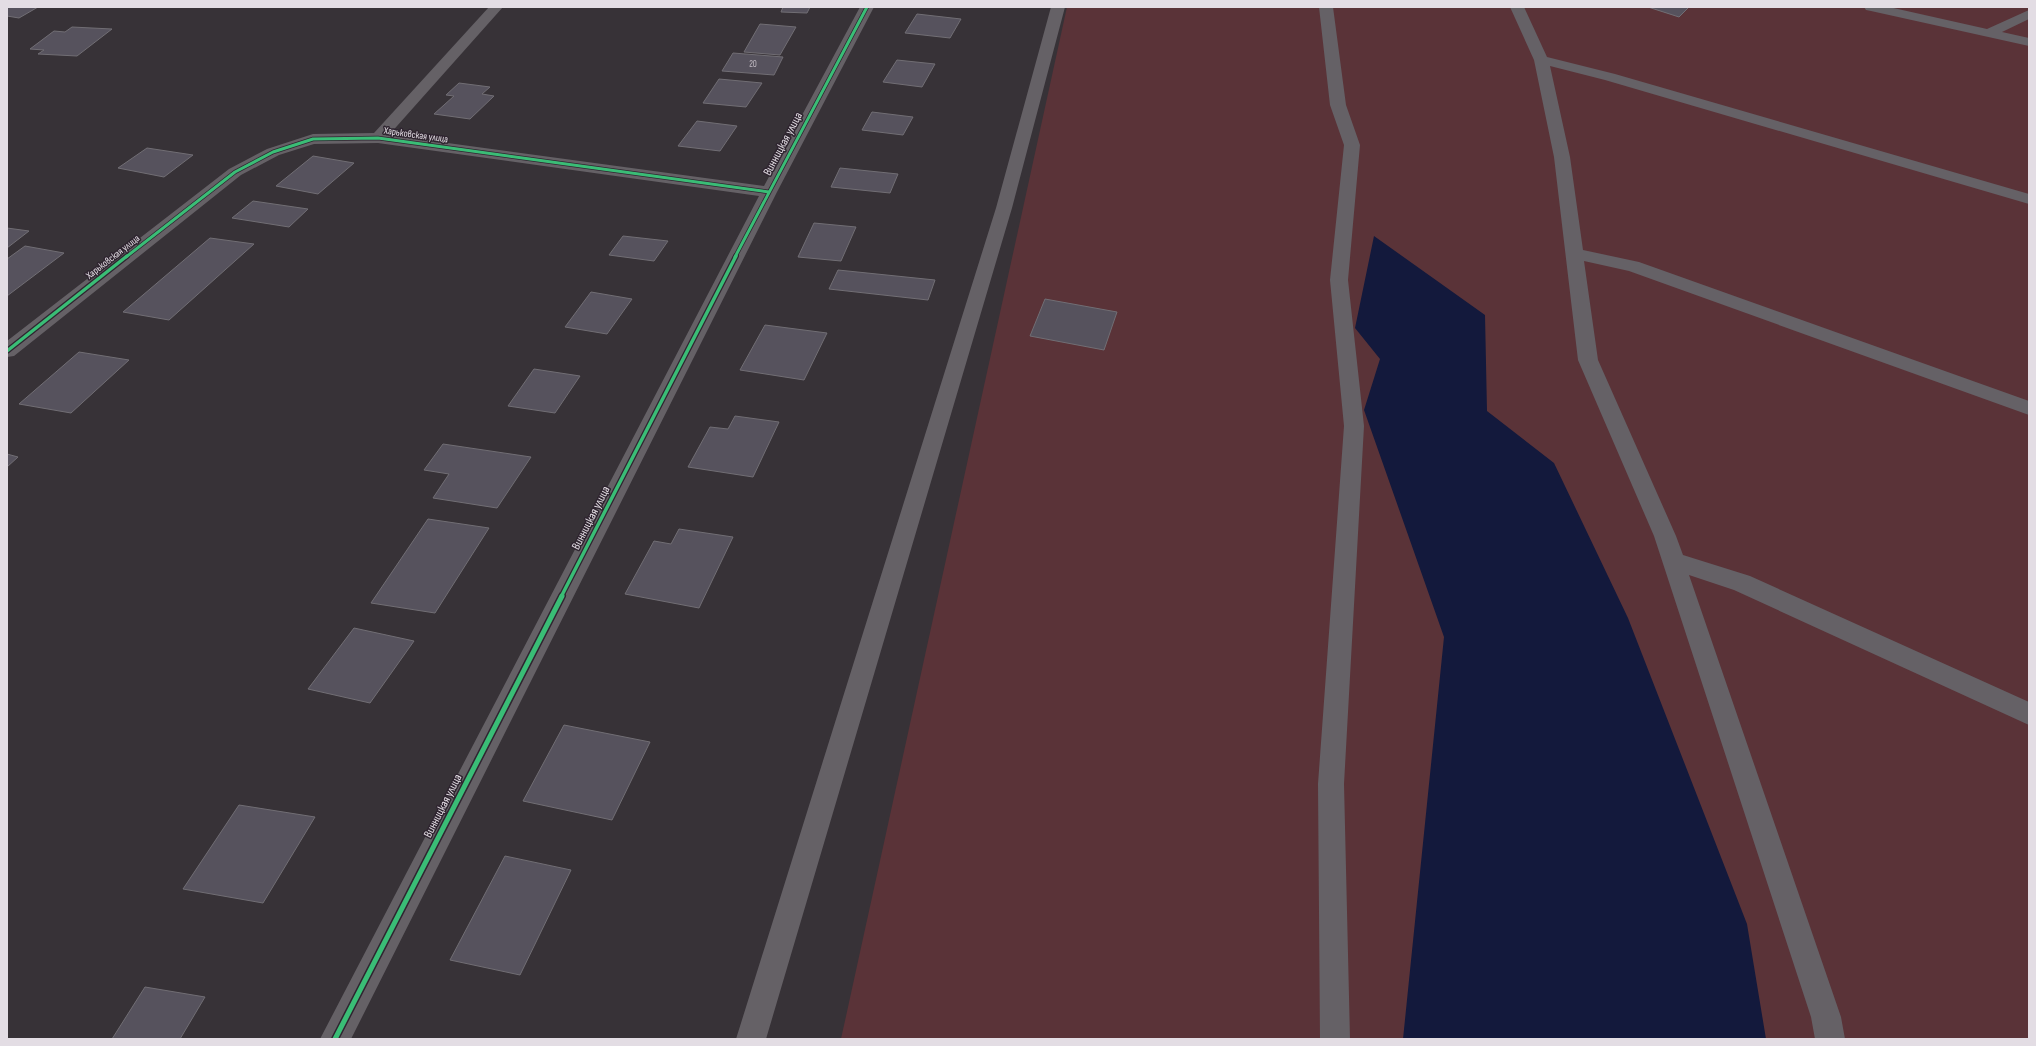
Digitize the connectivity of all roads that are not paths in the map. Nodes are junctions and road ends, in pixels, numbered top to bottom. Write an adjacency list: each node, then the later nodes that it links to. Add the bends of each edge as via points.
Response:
1 (496, 7): 11 (street)
2 (867, 7): 12 (street, Винницкая улица)
3 (1058, 7): 20 (street, via 1004,208)
4 (1326, 7): 21 (street, via 1338,105 1352,145 1338,280 1354,426 1331,784)
5 (1517, 7): 10 (street)
6 (1871, 7): 8 (street)
7 (2029, 14): 8 (street)
8 (1989, 33): 9 (street)
9 (2029, 42)
10 (1541, 60): 13 (street, via 1610,77); 14 (street, via 1562,157)
11 (378, 138): 12 (street, Харьковская улица); 15 (street, Харьковская улица, via 313,139 273,152 234,172)
12 (769, 192): 19 (street, Винницкая улица)
13 (2029, 199)
14 (1575, 254): 16 (street, via 1633,266); 17 (street, via 1588,360)
15 (7, 351)
16 (2029, 408)
17 (1674, 561): 18 (street, via 1742,583); 22 (street, via 1826,1017)
18 (2029, 714)
19 (335, 1039)
20 (751, 1039)
21 (1335, 1039)
22 (1830, 1039)

